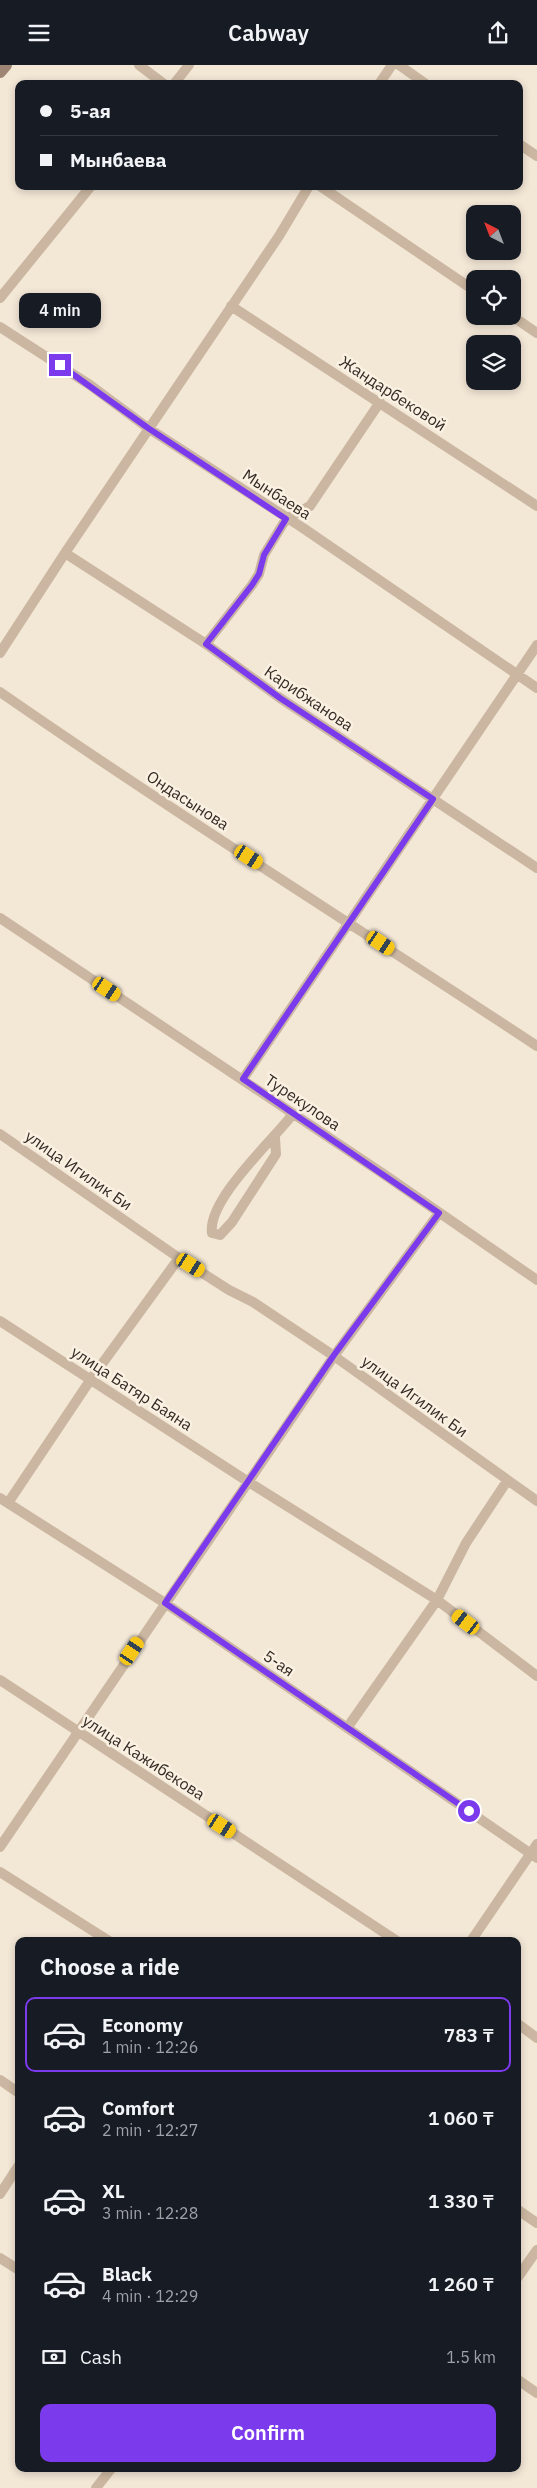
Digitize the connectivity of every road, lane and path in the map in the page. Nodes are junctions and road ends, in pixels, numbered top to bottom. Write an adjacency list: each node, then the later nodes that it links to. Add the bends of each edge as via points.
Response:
1 (6, 65): 6 (main road)
2 (139, 65): 7 (street)
3 (189, 65): 8 (street)
4 (392, 65): 9 (street)
5 (399, 65): 10 (street)
6 (0, 72)
7 (159, 80)
8 (177, 80)
9 (382, 80)
10 (420, 80)
11 (523, 147): 12 (street)
12 (537, 156)
13 (88, 190): 17 (street)
14 (307, 190): 18 (street)
15 (326, 190): 16 (street)
16 (466, 285)
17 (0, 299)
18 (231, 306): 22 (street, Жандарбековой); 23 (street)
19 (521, 322): 21 (street)
20 (0, 327): 23 (street, Мынбаева, via 90,385)
21 (537, 333)
22 (380, 403): 24 (street, Жандарбековой); 25 (street, via 310,506)
23 (148, 428): 25 (street, Мынбаева); 26 (street)
24 (537, 506)
25 (286, 519): 27 (street, via 264,555 252,585); 30 (street, Мынбаева)
26 (65, 553): 27 (street, Карибжанова); 29 (street)
27 (206, 644): 33 (street, Карибжанова, via 280,698)
28 (537, 645): 30 (street)
29 (0, 653)
30 (517, 674): 31 (street, Мынбаева); 33 (street)
31 (537, 688)
32 (0, 692): 36 (street, Ондасынова, via 115,771)
33 (433, 799): 34 (street, Карибжанова); 36 (street)
34 (537, 868)
35 (3, 920): 37 (street); 39 (street, Турекулова)
36 (350, 922): 38 (street, Ондасынова); 39 (street)
37 (0, 931)
38 (537, 1047)
39 (243, 1079): 40 (street, Турекулова)
40 (293, 1114): 42 (street); 43 (street, Турекулова)
41 (0, 1134): 44 (street, улица Игилик Би)
42 (275, 1137): 42 (street, via 276,1154 232,1223 220,1235 212,1233 214,1217 228,1191 263,1146)
43 (439, 1213): 45 (street, Турекулова); 47 (street)
44 (179, 1258): 47 (street, улица Игилик Би); 48 (street)
45 (537, 1280)
46 (0, 1321): 48 (street, улица Батяр Баяна)
47 (334, 1355): 49 (street); 50 (street, улица Игилик Би)
48 (91, 1379): 49 (street, улица Батяр Баяна); 51 (street)
49 (247, 1481): 53 (street, улица Батяр Баяна); 54 (street)
50 (507, 1481): 52 (street, улица Игилик Би); 53 (street, via 466,1543)
51 (4, 1501): 54 (street, 5-ая)
52 (537, 1501)
53 (437, 1600): 55 (street, улица Батяр Баяна); 57 (street)
54 (165, 1603): 57 (street, 5-ая); 58 (street)
55 (537, 1676)
56 (0, 1680): 58 (street, улица Кажибекова)
57 (347, 1728): 61 (street, 5-ая)
58 (78, 1731): 60 (street); 64 (street, улица Кажибекова)
59 (537, 1844): 61 (street)
60 (0, 1847)
61 (534, 1855): 65 (street)
62 (0, 1872): 63 (street)
63 (103, 1937)
64 (391, 1937)
65 (474, 1937)
66 (521, 2026): 67 (street)
67 (537, 2038)
68 (0, 2080): 69 (street)
69 (15, 2090)
70 (15, 2171): 71 (street)
71 (0, 2194)
72 (521, 2212): 73 (street)
73 (537, 2223)
74 (537, 2251): 77 (street)
75 (0, 2258): 76 (street)
76 (15, 2267)
77 (521, 2273)
78 (521, 2382): 79 (street)
79 (537, 2393)
80 (109, 2472): 81 (street)
81 (96, 2488)

